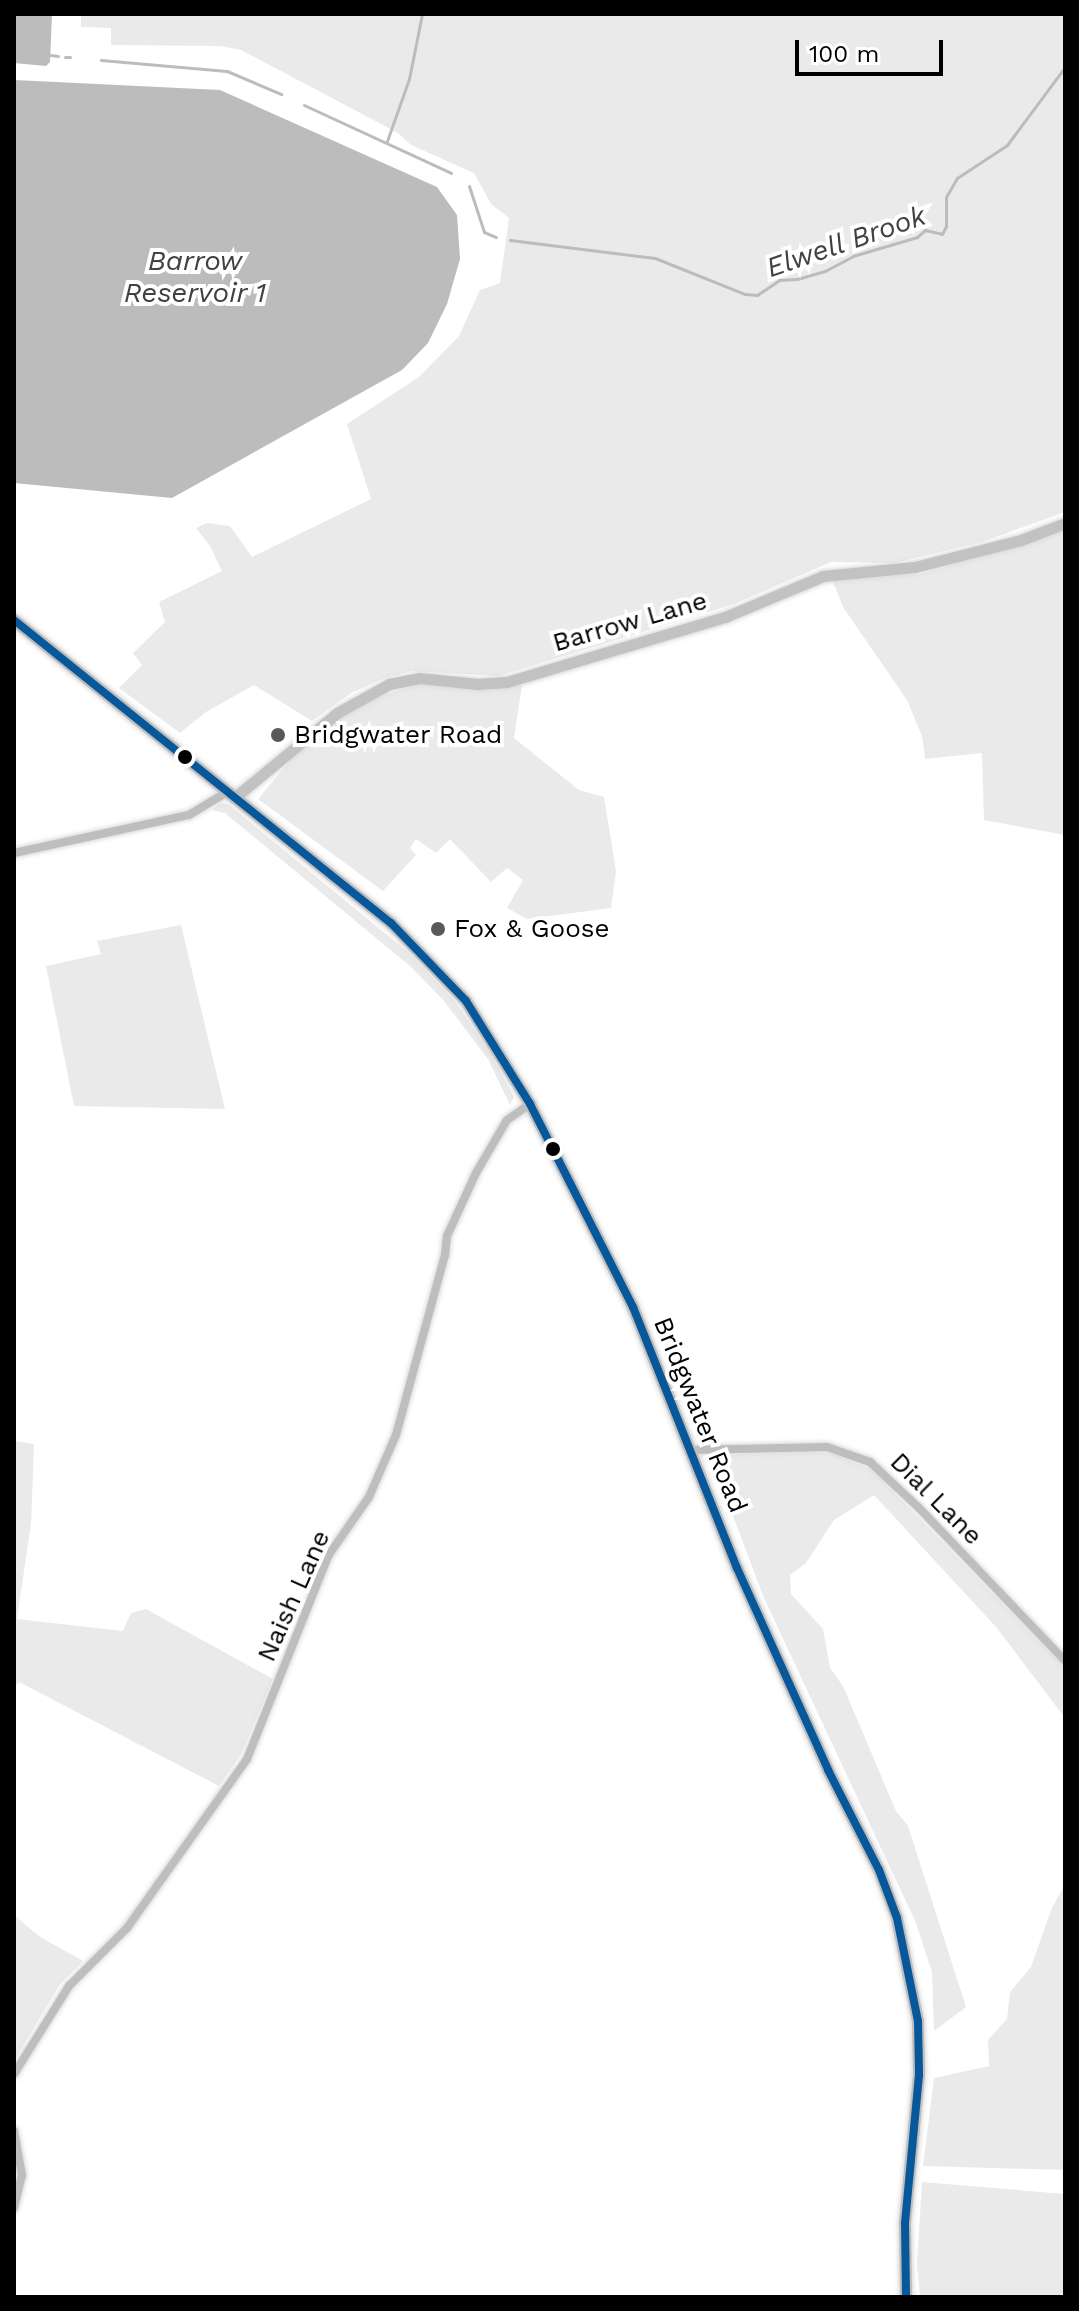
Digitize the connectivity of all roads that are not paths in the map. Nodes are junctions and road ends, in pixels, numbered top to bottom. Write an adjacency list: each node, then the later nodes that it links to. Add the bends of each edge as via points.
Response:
1 (1065, 523): 3 (main road, Barrow Lane, via 915,567 823,576 725,617 507,682 419,678 389,684 337,713)
2 (14, 620): 3 (highway, Bridgwater Road)
3 (230, 795): 4 (street, via 189,815); 5 (highway, Bridgwater Road, via 391,923 433,964 484,1024)
4 (14, 853)
5 (530, 1104): 6 (highway, Bridgwater Road, via 633,1307); 8 (street, Naish Lane, via 507,1120 447,1236 396,1435 369,1497 328,1556 247,1759 127,1928 69,1986)
6 (691, 1450): 7 (street, Dial Lane, via 827,1447 870,1462); 11 (highway, Bridgwater Road, via 737,1568 897,1918 918,2021 919,2075 905,2223)
7 (1065, 1661)
8 (14, 2074)
9 (14, 2131): 10 (street, via 22,2175)
10 (14, 2208)
11 (906, 2297)

